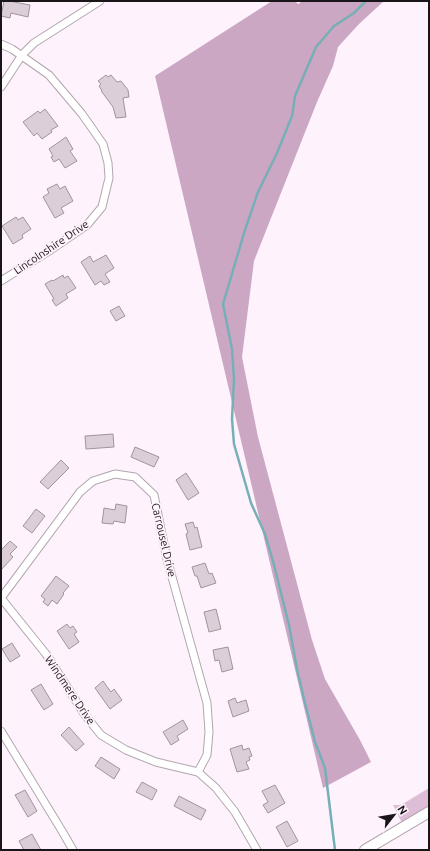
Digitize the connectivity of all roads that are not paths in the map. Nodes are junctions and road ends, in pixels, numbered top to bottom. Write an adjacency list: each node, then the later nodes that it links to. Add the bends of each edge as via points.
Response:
1 (100, 1): 3 (street, via 34,43)
2 (1, 44): 3 (street, Lincolnshire Drive)
3 (22, 55): 4 (street); 5 (street, Lincolnshire Drive, via 49,75 82,114 103,144 109,178 102,207 87,224)
4 (1, 87)
5 (1, 281)
6 (1, 598): 8 (street, Windmere Drive, via 46,654 85,715 101,734 126,750 156,762); 8 (street, Carrousel Drive, via 80,492 93,480 115,474 135,477 154,495 167,559 206,703 209,732 207,755)
7 (1, 731): 10 (street)
8 (198, 772): 11 (street, Windmere Drive, via 216,788 235,812)
9 (429, 812): 12 (main road)
10 (73, 850)
11 (257, 850)
12 (364, 850)

